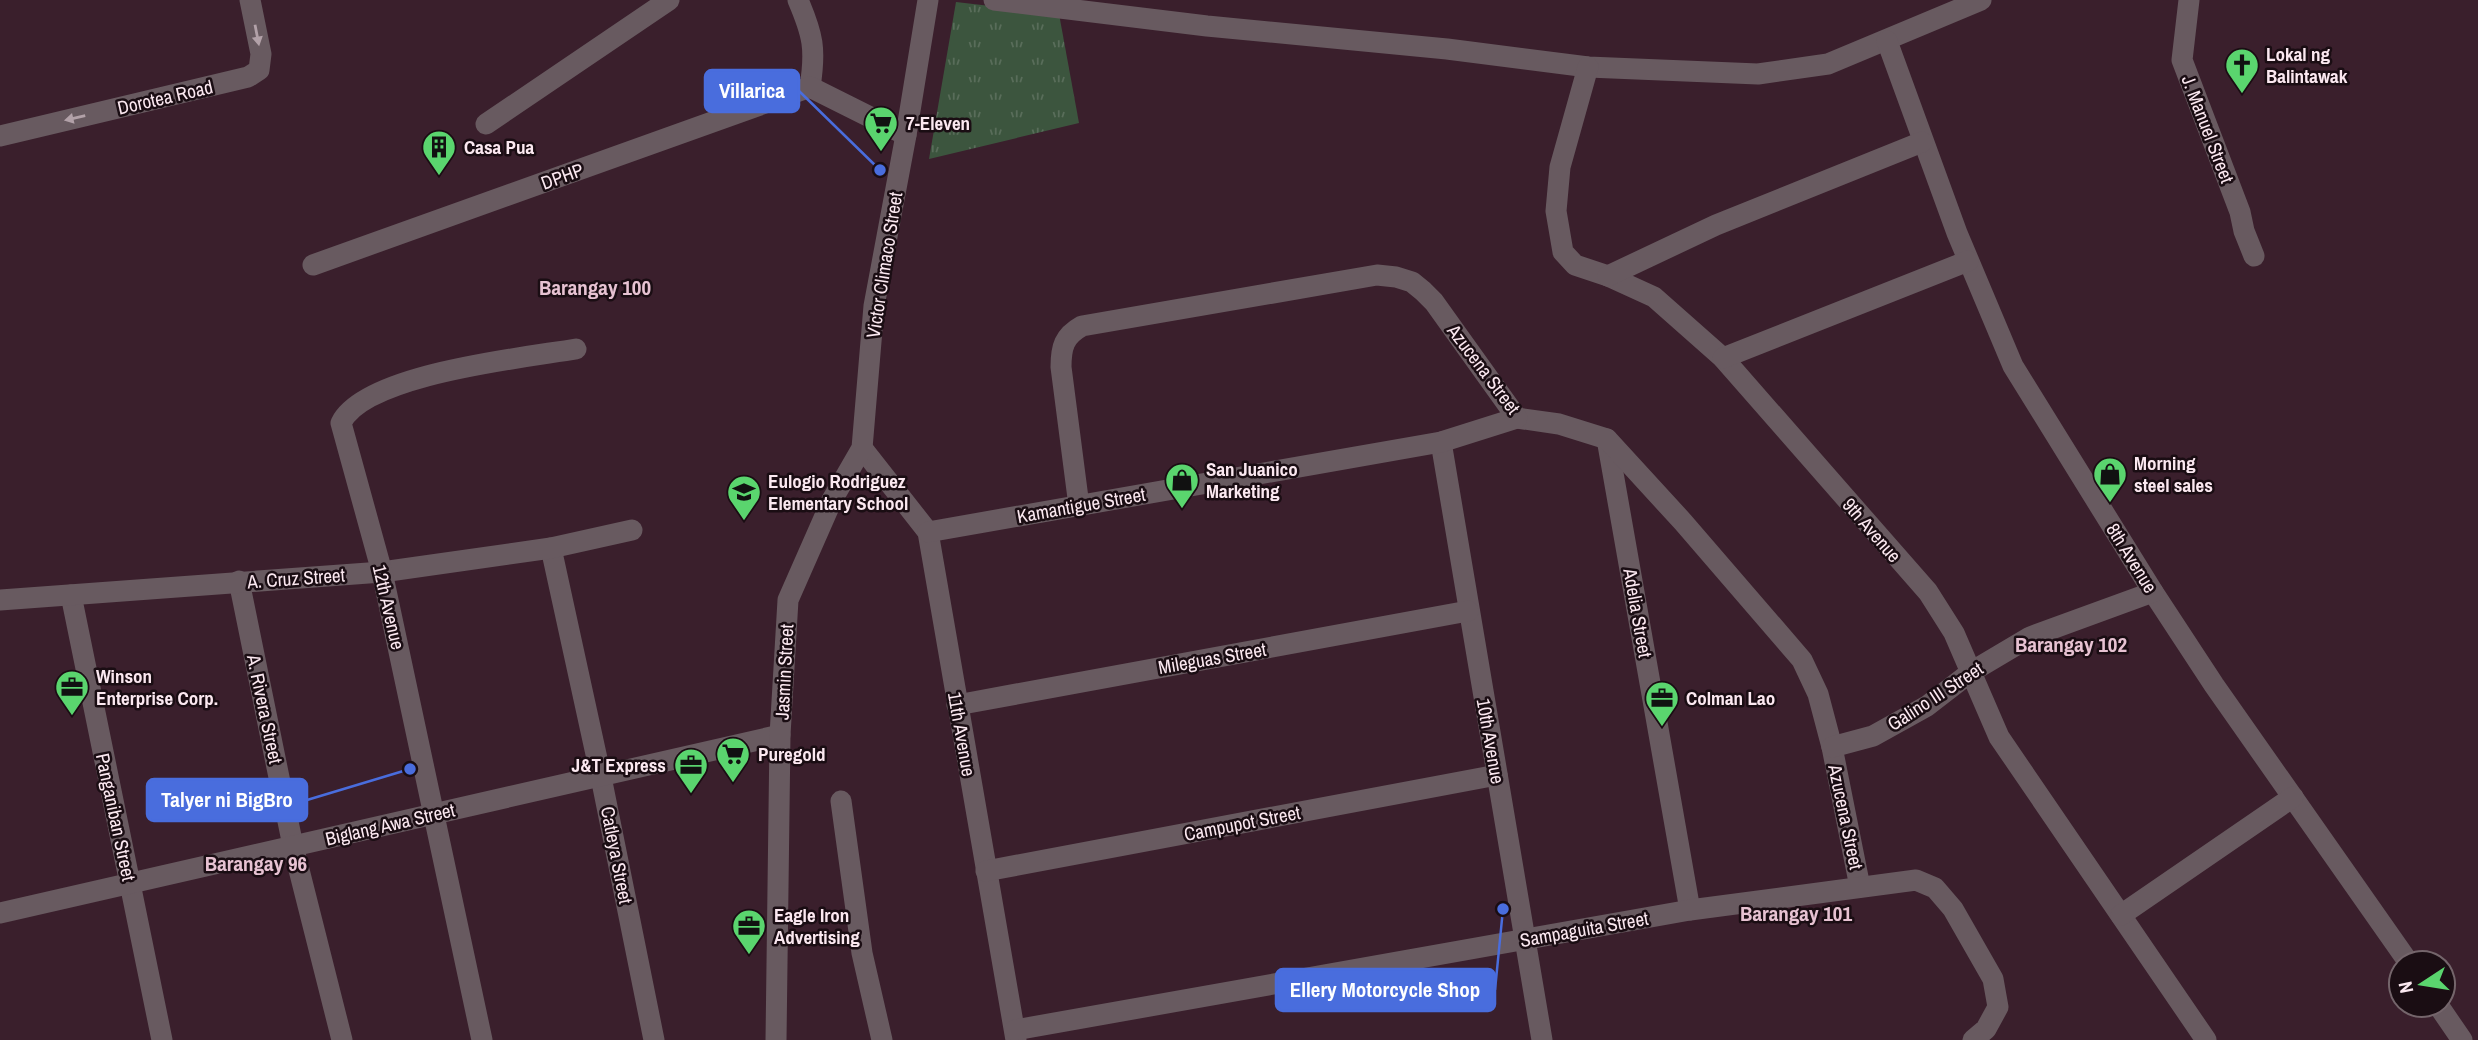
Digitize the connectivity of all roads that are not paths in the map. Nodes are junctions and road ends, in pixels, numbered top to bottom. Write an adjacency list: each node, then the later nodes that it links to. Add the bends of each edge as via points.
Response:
1 (250, 0): 13 (street, Dorotea Road, one-way to 13, via 261,54 259,70 248,77)
2 (669, 0): 11 (street)
3 (798, 0): 10 (street, via 815,56)
4 (928, 0): 12 (street, Victor Climaco Street)
5 (994, 0): 9 (street)
6 (1981, 0): 8 (street)
7 (2189, 0): 15 (street, J. Manuel Street, via 2182,60)
8 (1886, 41): 9 (street, via 1828,64 1758,74); 14 (street, 8th Avenue)
9 (1588, 66): 18 (street, 9th Avenue, via 1560,167 1556,211 1563,252 1575,265)
10 (810, 87): 12 (street); 17 (street, DPHP)
11 (486, 124)
12 (906, 135): 24 (street, Victor Climaco Street, via 874,306)
13 (0, 136)
14 (1922, 142): 16 (street, 8th Avenue); 18 (street, via 1716,225)
15 (2254, 256)
16 (1968, 261): 20 (street); 31 (street, 8th Avenue, via 2013,366)
17 (313, 265)
18 (1608, 276): 20 (street, 9th Avenue, via 1654,297)
19 (576, 349): 29 (street, 12th Avenue, via 432,373 357,404 346,414 341,430)
20 (1723, 358): 35 (street, 9th Avenue, via 1928,592)
21 (1517, 418): 22 (street, Azucena Street, via 1559,424); 23 (street, Kamantigue Street); 25 (street, Azucena Street, via 1433,302 1412,282 1396,276 1377,275 1082,326 1064,340 1061,352)
22 (1607, 439): 38 (street, Azucena Street, via 1802,660 1818,694); 48 (street, Adelia Street)
23 (1441, 442): 25 (street, Kamantigue Street); 34 (street, 10th Avenue)
24 (862, 448): 27 (street, 11th Avenue); 37 (street, Jasmin Street, via 832,500 788,600)
25 (1079, 506): 27 (street, Kamantigue Street)
26 (632, 530): 28 (street, A. Cruz Street)
27 (928, 532): 36 (street, 11th Avenue)
28 (551, 548): 29 (street, A. Cruz Street); 40 (street, Catleya Street)
29 (382, 572): 30 (street, A. Cruz Street); 43 (street, 12th Avenue)
30 (239, 581): 32 (street, A. Cruz Street); 44 (street, A. Rivera Street)
31 (2153, 592): 35 (street, Galino III Street, via 2030,637); 41 (street, 8th Avenue)
32 (71, 595): 33 (street, A. Cruz Street); 46 (street, Panganiban Street)
33 (0, 600)
34 (1468, 611): 36 (street, Mileguas Street); 39 (street, 10th Avenue)
35 (1972, 672): 38 (street, Galino III Street, via 1927,706 1873,736); 50 (street, 9th Avenue, via 1999,737)
36 (957, 705): 45 (street, 11th Avenue)
37 (780, 735): 40 (street, Biglang Awa Street); 59 (street, Jasmin Street)
38 (1832, 747): 47 (street, Azucena Street)
39 (1497, 775): 45 (street, Campupot Street); 51 (street, 10th Avenue)
40 (601, 777): 43 (street, Biglang Awa Street); 58 (street, Catleya Street)
41 (2293, 797): 50 (street); 52 (street, 8th Avenue)
42 (841, 801): 60 (street, via 862,953)
43 (434, 814): 44 (street, Biglang Awa Street); 57 (street, 12th Avenue)
44 (293, 846): 46 (street, Biglang Awa Street); 56 (street, A. Rivera Street)
45 (986, 871): 54 (street, 11th Avenue)
46 (130, 884): 49 (street, Biglang Awa Street); 55 (street, Panganiban Street)
47 (1860, 887): 48 (street, Sampaguita Street); 62 (street, Sampaguita Street, via 1916,880 1935,888 1953,909 1993,979 1998,1007)
48 (1690, 910): 51 (street, Sampaguita Street)
49 (0, 913)
50 (2121, 915): 63 (street, 9th Avenue)
51 (1527, 940): 54 (street, Sampaguita Street); 61 (street, 10th Avenue)
52 (2399, 949)
53 (2448, 1019): 64 (street)
54 (1016, 1035)
55 (162, 1040)
56 (342, 1040)
57 (482, 1040)
58 (654, 1040)
59 (776, 1040)
60 (882, 1040)
61 (1542, 1040)
62 (1973, 1040)
63 (2206, 1040)
64 (2462, 1040)

